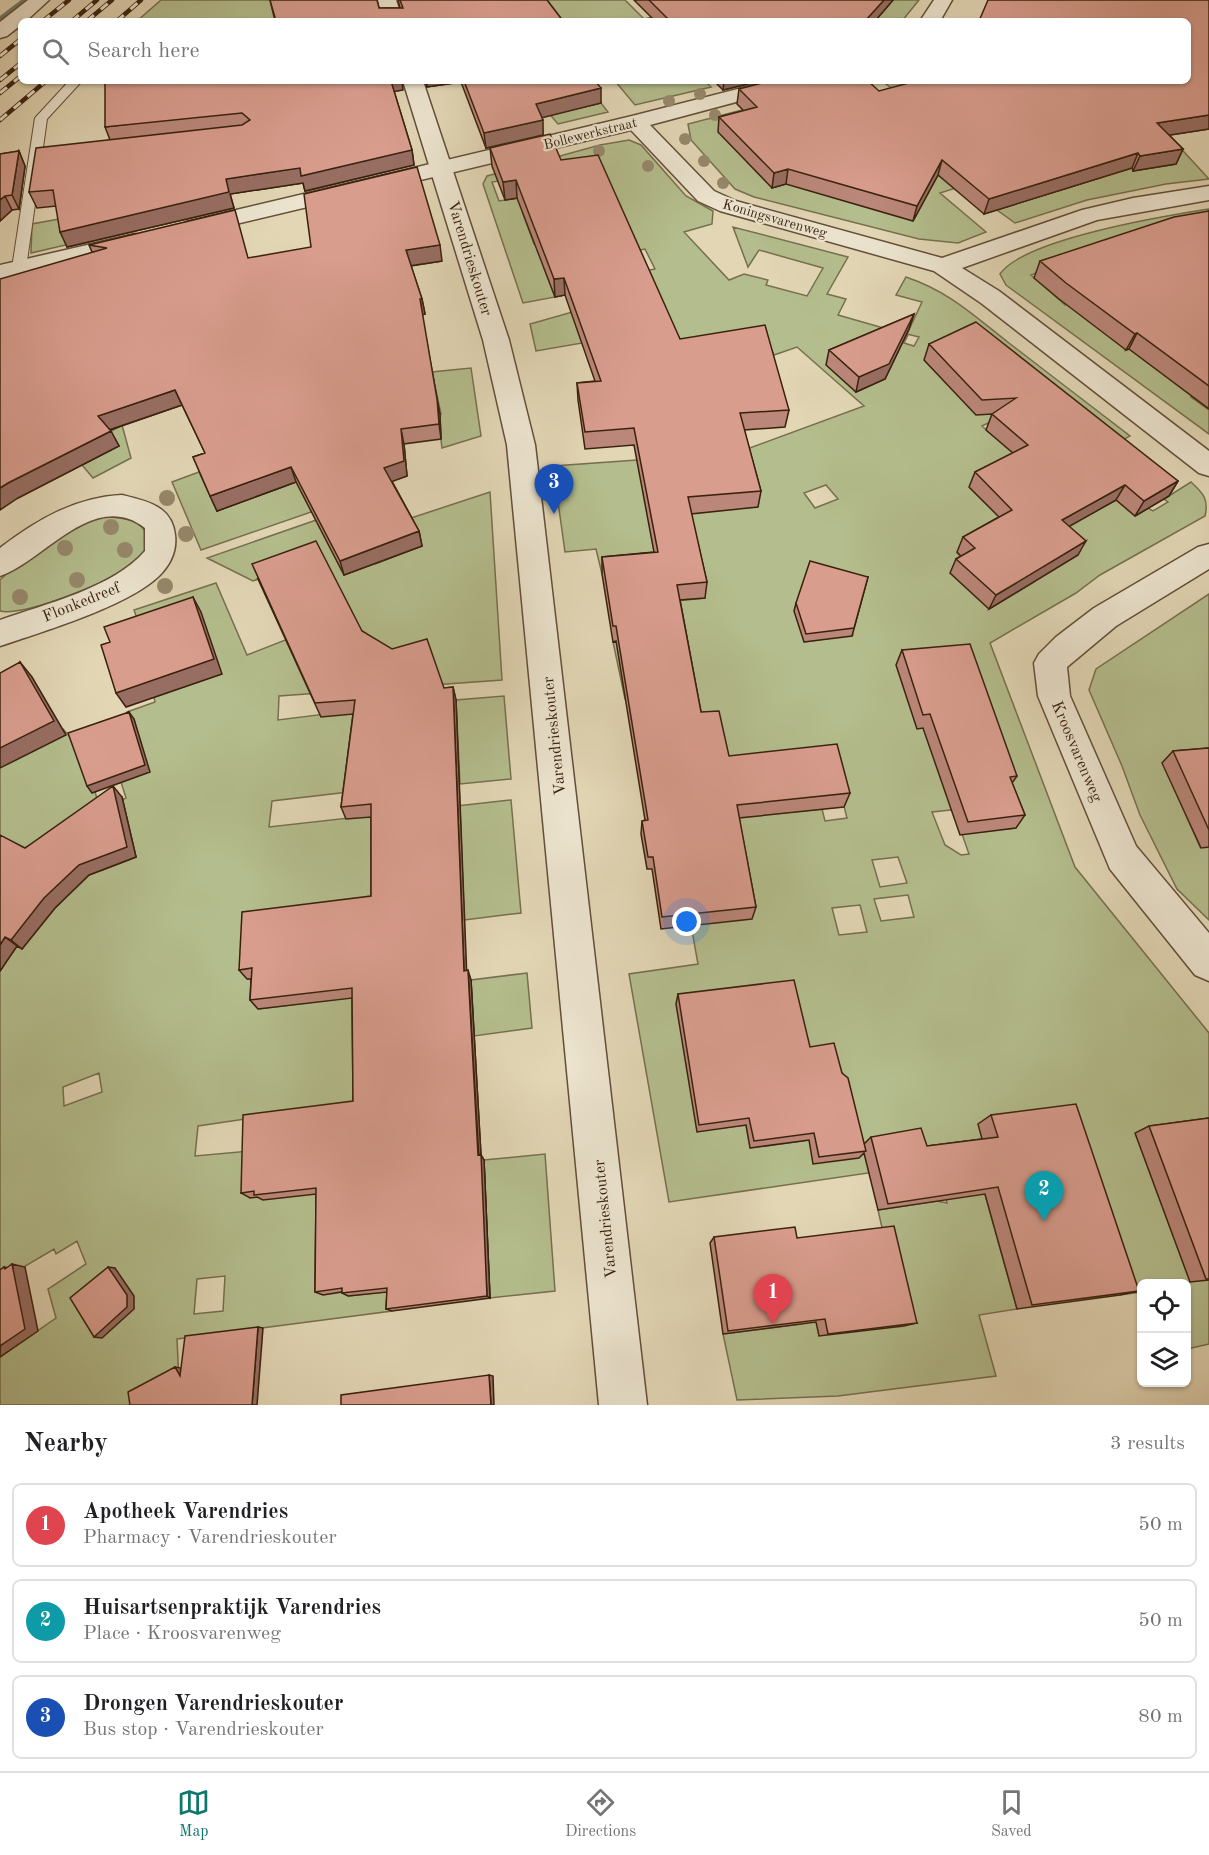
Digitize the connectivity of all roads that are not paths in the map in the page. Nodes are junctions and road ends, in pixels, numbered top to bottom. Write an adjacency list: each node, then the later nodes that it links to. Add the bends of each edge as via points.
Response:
1 (40, 0): 6 (street)
2 (387, 0): 4 (street)
3 (943, 0): 5 (street)
4 (392, 18)
5 (932, 18)
6 (0, 32)
7 (73, 84): 14 (lane, via 41,118 41,155)
8 (414, 84): 11 (street, Varendrieskouter)
9 (782, 84): 10 (street, Bollewerkstraat)
10 (636, 122): 11 (street, Bollewerkstraat); 13 (street, Koningsvarenweg, via 706,196 728,206)
11 (443, 169): 14 (street, Bollewerkstraat); 20 (street, Varendrieskouter, via 496,340 521,445)
12 (1209, 193): 13 (street, via 1090,215)
13 (943, 266): 15 (street, Koningsvarenweg, via 990,297)
14 (10, 270)
15 (1209, 466)
16 (1209, 555): 19 (street, Kroosvarenweg, via 1094,625 1050,663 1054,696 1123,857)
17 (0, 564): 18 (street, Flonkedreef, via 30,540 89,510 119,505 140,510 159,523 158,556 136,579)
18 (0, 633)
19 (1209, 962)
20 (623, 1405)

